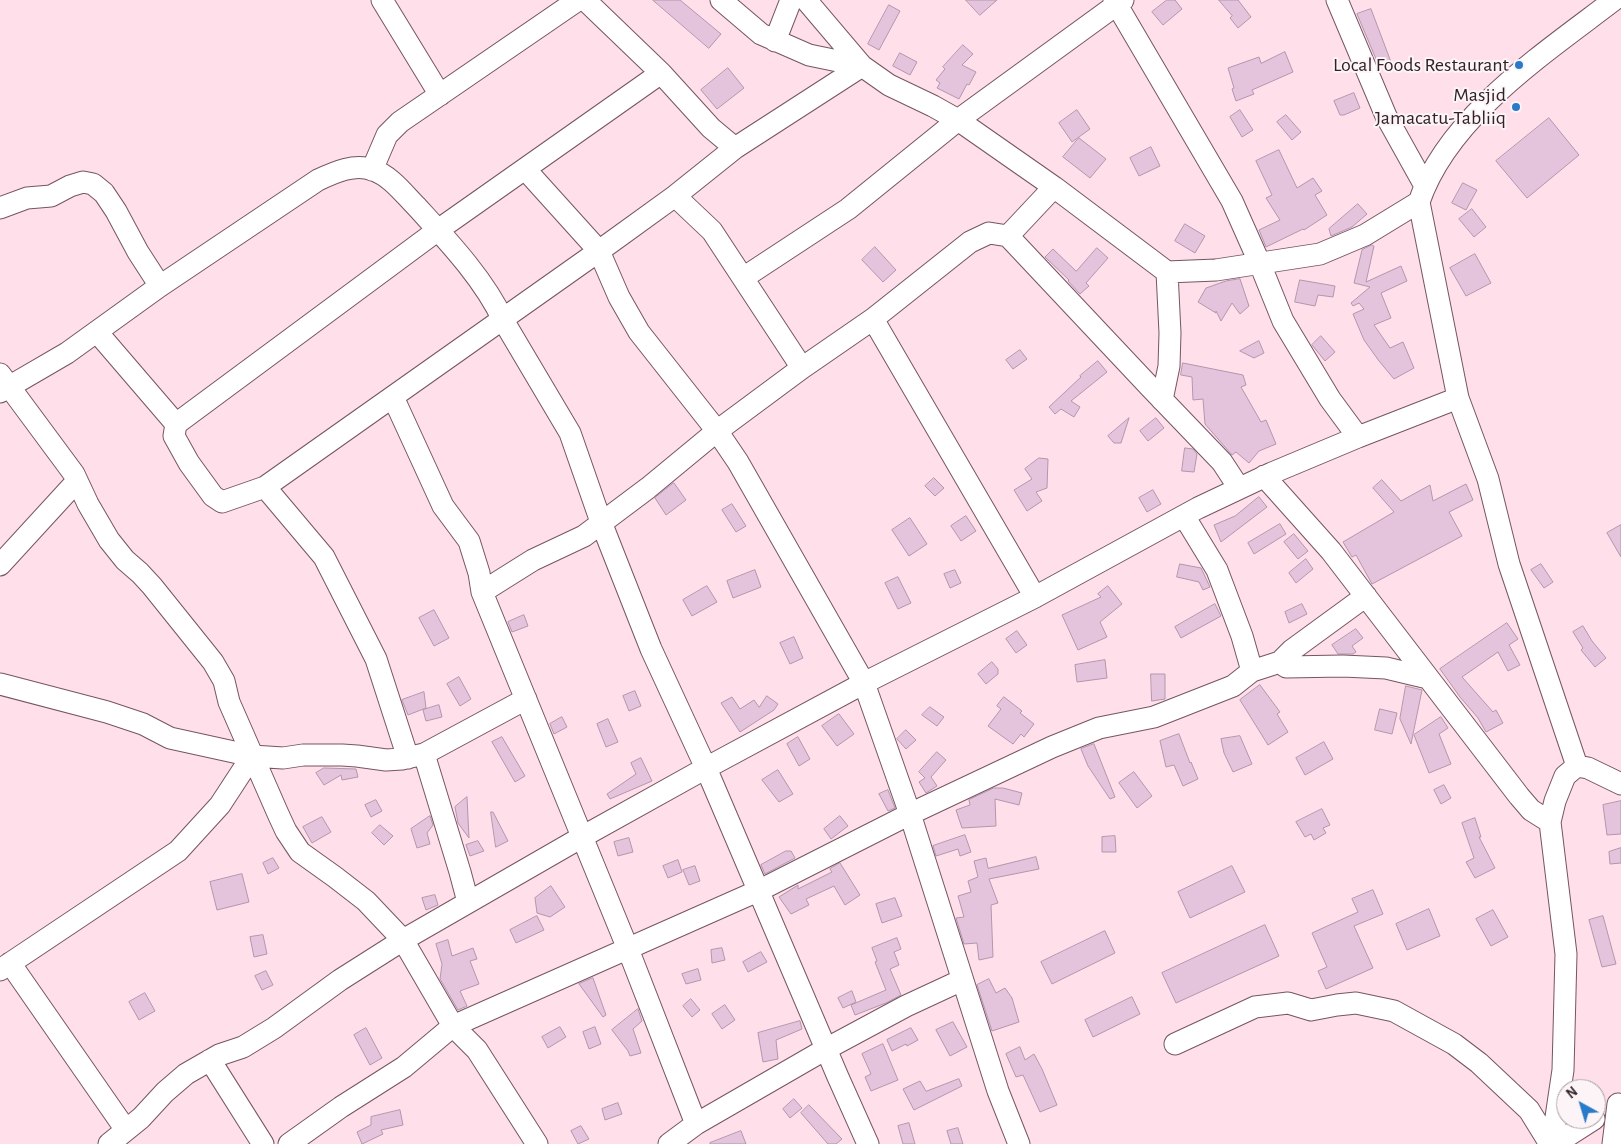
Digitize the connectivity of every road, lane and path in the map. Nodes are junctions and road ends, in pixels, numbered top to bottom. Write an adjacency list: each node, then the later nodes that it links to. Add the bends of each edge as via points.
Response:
1 (382, 0): 13 (street)
2 (578, 0): 13 (street)
3 (584, 0): 12 (street)
4 (721, 0): 10 (street, via 761,34)
5 (791, 0): 10 (street)
6 (806, 0): 11 (street)
7 (1337, 0): 19 (street)
8 (1614, 0): 19 (street, via 1506,84 1478,112 1434,169)
9 (1118, 1): 14 (street); 25 (street, via 1232,200)
10 (776, 40): 11 (street, via 809,55)
11 (862, 66): 14 (street, via 889,85); 15 (street)
12 (661, 73): 15 (street, via 711,128); 16 (street)
13 (440, 95): 17 (street, via 400,122 387,135)
14 (958, 120): 18 (street); 27 (street, via 848,210)
15 (735, 148): 20 (street)
16 (525, 169): 22 (street); 24 (street)
17 (372, 170): 22 (street, via 388,178); 28 (street, via 342,170 318,180)
18 (1054, 186): 23 (street); 26 (street)
19 (1422, 194): 25 (street, via 1365,235 1320,254); 35 (street)
20 (675, 196): 24 (street); 27 (street, via 712,231)
21 (0, 208): 28 (street, via 27,198 51,196 83,182 93,184 104,193 116,211)
22 (438, 230): 30 (street, via 490,297); 37 (street)
23 (1008, 236): 29 (street, via 989,233 970,242); 36 (street)
24 (599, 251): 30 (street); 38 (street, via 639,332)
25 (1260, 264): 26 (street); 39 (street, via 1283,321 1330,399)
26 (1166, 272): 36 (street, via 1169,366)
27 (743, 278): 32 (street)
28 (160, 286): 31 (street)
29 (873, 319): 32 (street); 49 (street)
30 (503, 320): 34 (street); 45 (street, via 570,433)
31 (97, 332): 33 (street, via 67,353); 37 (street)
32 (802, 368): 38 (street)
33 (3, 384): 41 (street)
34 (394, 397): 42 (street); 47 (street, via 443,506 469,541)
35 (1458, 398): 39 (street); 59 (street, via 1488,479 1509,564)
36 (1162, 400): 43 (street, via 1222,462)
37 (176, 424): 42 (street, via 176,442 213,496 222,502)
38 (717, 431): 45 (street); 53 (street, via 738,462)
39 (1358, 437): 40 (street)
40 (1264, 476): 43 (street); 48 (street)
41 (77, 481): 46 (street); 57 (street, via 108,540 140,572 213,662 224,681 229,702)
42 (265, 487): 58 (street, via 324,557 376,658)
43 (1239, 488): 44 (street)
44 (1184, 516): 49 (street); 51 (street, via 1217,570)
45 (601, 522): 47 (street, via 584,536 533,560); 60 (street, via 651,650)
46 (0, 565)
47 (482, 592): 55 (street)
48 (1366, 596): 50 (street); 52 (street)
49 (1035, 597): 53 (street)
50 (1280, 662): 51 (street); 52 (street, via 1286,667 1386,668)
51 (1252, 671): 62 (street, via 1233,686 1154,717 1099,728 1052,747)
52 (1428, 678): 63 (street, via 1519,796 1531,810)
53 (864, 683): 60 (street); 62 (street)
54 (9, 686): 56 (street); 57 (street, via 107,712 143,724 170,738)
55 (526, 699): 58 (street); 64 (street)
56 (0, 702)
57 (252, 756): 58 (street, via 342,755 386,760); 67 (street, via 286,831 300,852 366,901); 69 (street, via 220,805 178,851)
58 (416, 756): 66 (street, via 460,872)
59 (1577, 766): 61 (street); 63 (street, via 1565,776)
60 (706, 768): 64 (street); 65 (street)
61 (1621, 784)
62 (910, 814): 65 (street); 70 (street)
63 (1550, 822): 87 (street, via 1566,954 1563,1070)
64 (582, 837): 66 (street); 68 (street)
65 (759, 891): 68 (street); 73 (street)
66 (468, 902): 67 (street)
67 (403, 940): 71 (street); 74 (street, via 274,1028 243,1047)
68 (628, 949): 71 (street); 77 (street)
69 (5, 967): 79 (street)
70 (962, 980): 73 (street); 86 (street)
71 (453, 1026): 80 (street, via 477,1050); 83 (street, via 404,1067)
72 (1175, 1044): 87 (street, via 1255,1007 1288,1003 1311,1010 1356,1003 1394,1011 1454,1044 1479,1063 1529,1110)
73 (826, 1049): 77 (street); 85 (street)
74 (210, 1060): 79 (street, via 186,1074); 82 (street)
75 (1620, 1103): 76 (street); 88 (street)
76 (1606, 1111)
77 (696, 1124): 84 (street)
78 (1577, 1129): 87 (street)
79 (126, 1130): 81 (street)
80 (535, 1143)
81 (109, 1144)
82 (263, 1144)
83 (289, 1144)
84 (669, 1144)
85 (868, 1144)
86 (1019, 1144)
87 (1552, 1144)
88 (1614, 1144)

